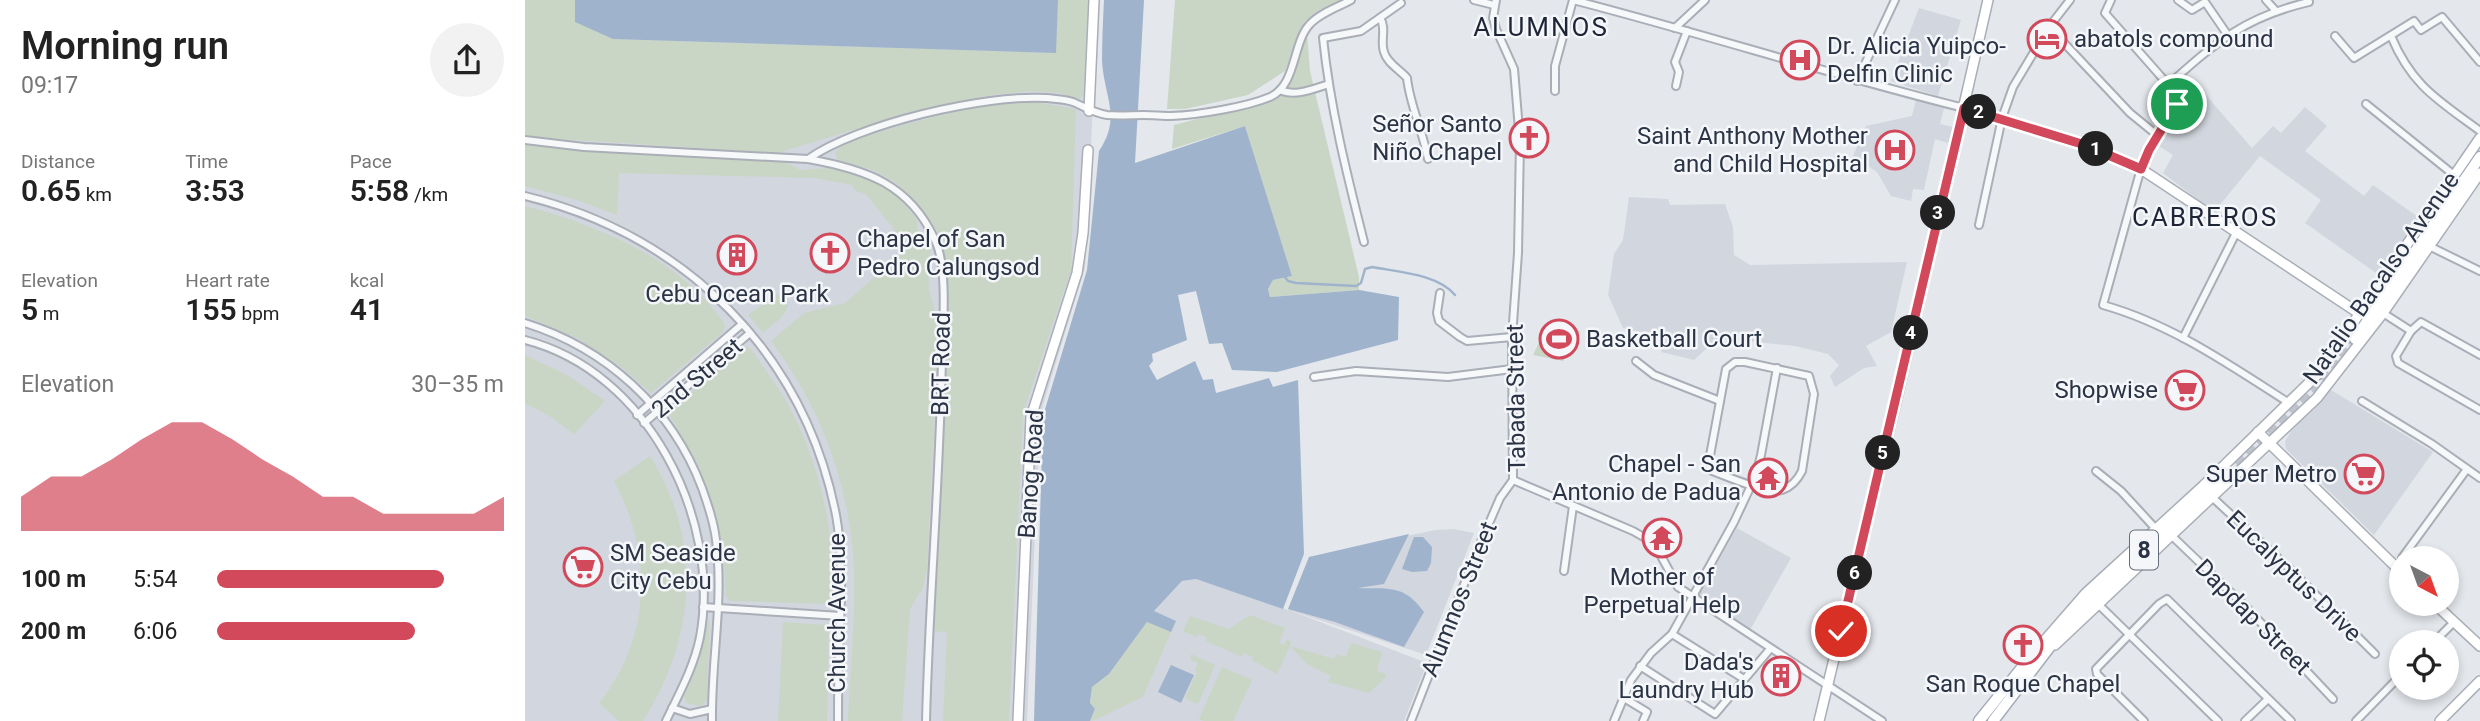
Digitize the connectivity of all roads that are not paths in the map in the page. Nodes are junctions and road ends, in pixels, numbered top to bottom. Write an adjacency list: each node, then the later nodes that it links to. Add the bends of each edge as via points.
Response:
1 (1094, 0): 34 (street)
2 (1351, 0): 30 (street, via 1309,25)
3 (1474, 0): 15 (street)
4 (1573, 0): 16 (street); 31 (street, via 1555,66)
5 (1605, 0): 16 (street)
6 (1705, 0): 20 (street)
7 (1895, 0): 26 (street)
8 (1988, 0): 33 (street)
9 (2070, 0): 19 (street)
10 (2111, 0): 28 (street, via 2105,13)
11 (2178, 0): 22 (street, via 2193,10 2205,2)
12 (2266, 0): 17 (street)
13 (2309, 2): 17 (street)
14 (1401, 3): 18 (street)
15 (1495, 3): 60 (street, Tabada Street, via 1496,29 1514,69 1520,133)
16 (1603, 8): 20 (street)
17 (2276, 11): 22 (street)
18 (1380, 18): 27 (street, via 1361,31 1323,38); 43 (street, via 1384,51 1406,78)
19 (2049, 27): 35 (street, via 2019,74); 37 (street, via 2130,113)
20 (1675, 28): 21 (street)
21 (1687, 31): 26 (street); 29 (street, via 1675,62 1679,72)
22 (2227, 34): 28 (street)
23 (2335, 36): 24 (street, via 2354,58)
24 (2391, 36): 25 (street, via 2414,21 2421,30 2442,17); 36 (street, via 2416,81)
25 (2480, 62)
26 (1857, 81): 33 (street)
27 (1329, 84): 30 (street, via 1294,93); 50 (street)
28 (2168, 85): 37 (street, via 2179,97)
29 (1676, 86)
30 (1280, 90): 34 (street, via 1215,110 1170,116)
31 (1555, 91)
32 (2366, 104): 46 (street)
33 (1964, 108): 35 (street); 109 (street)
34 (1089, 111): 42 (street, via 1063,100 1033,97 974,104 857,134)
35 (2002, 118): 44 (street); 48 (street)
36 (2480, 131)
37 (2157, 135): 44 (street)
38 (2480, 138): 46 (street, Natalio Bacalso Avenue / 8)
39 (525, 140): 42 (street, BRT Road)
40 (1088, 150): 120 (street, Banog Road, via 1077,273 1031,417)
41 (2479, 157): 62 (main road)
42 (808, 159): 119 (street, BRT Road, via 869,174 898,190 937,242 943,303)
43 (1428, 159)
44 (2141, 169): 49 (street); 61 (street, via 2103,305)
45 (2480, 173): 51 (street, Natalio Bacalso Avenue / 8)
46 (2454, 175): 55 (street, Natalio Bacalso Avenue / 8)
47 (525, 196): 57 (street, Church Avenue, via 572,210 649,245 685,269)
48 (1979, 225)
49 (2237, 231): 55 (street); 61 (street)
50 (1364, 242)
51 (2429, 246): 52 (street); 54 (street, Natalio Bacalso Avenue / 8)
52 (2480, 271)
53 (1440, 293): 60 (street, via 1439,321 1460,337 1467,341)
54 (2383, 313): 58 (street); 78 (street, Natalio Bacalso Avenue / 8, via 2317,398)
55 (2360, 314): 72 (street, Natalio Bacalso Avenue / 8, via 2318,374)
56 (525, 323): 71 (street, via 586,349)
57 (742, 324): 59 (street, Church Avenue); 71 (street, 2nd Street)
58 (2411, 331): 64 (street, via 2421,322); 73 (street, via 2396,356 2398,363)
59 (750, 333): 74 (street, 2nd Street); 96 (street, Church Avenue, via 798,405 815,442 836,514)
60 (1511, 337): 67 (street, Tabada Street)
61 (2183, 338): 72 (street)
62 (2355, 339)
63 (525, 341): 75 (street, via 596,376)
64 (2480, 355)
65 (1636, 361): 69 (street, via 1654,375)
66 (1777, 368): 69 (street, via 1735,362 1726,369); 84 (street, via 1761,456); 84 (street, via 1809,376 1812,383 1802,471 1783,490)
67 (1512, 369): 68 (street, via 1448,377 1356,371); 83 (street, Tabada Street)
68 (1314, 377)
69 (1720, 401): 84 (street, via 1710,470)
70 (2362, 401): 79 (street)
71 (651, 403): 74 (street); 75 (street, 2nd Street)
72 (2290, 403): 77 (street, Natalio Bacalso Avenue / 8)
73 (2480, 410)
74 (657, 411): 76 (street, 2nd Street); 95 (street, via 690,459 710,512 717,550)
75 (637, 415): 76 (street)
76 (643, 423): 94 (street, via 673,467 691,510 702,569)
77 (2258, 432): 78 (street); 87 (street, Natalio Bacalso Avenue / 8)
78 (2270, 444): 85 (street, Natalio Bacalso Avenue / 8); 90 (street)
79 (2467, 469): 82 (street); 89 (street)
80 (2096, 471): 87 (street)
81 (2226, 475): 104 (main road, Natalio Bacalso Avenue / 8, via 2093,597)
82 (2480, 478)
83 (1513, 480): 86 (street, Tabada Street); 121 (street, Alumnos Street, via 1477,551)
84 (1751, 484): 92 (street)
85 (2213, 498): 88 (street, Natalio Bacalso Avenue / 8); 105 (street, Eucalyptus Drive)
86 (1573, 506): 91 (street); 92 (street, Tabada Street, via 1654,543 1678,587)
87 (2155, 528): 104 (street, Natalio Bacalso Avenue / 8, via 2086,593)
88 (2172, 536): 93 (street, Natalio Bacalso Avenue / 8); 113 (street, Dapdap Street)
89 (2413, 546)
90 (2389, 554)
91 (1564, 571)
92 (1693, 598): 100 (street); 103 (street, Tabada Street)
93 (2098, 604): 101 (street); 104 (street, Natalio Bacalso Avenue / 8)
94 (703, 607): 95 (street); 114 (street, via 691,669)
95 (717, 609): 96 (street); 115 (street)
96 (840, 616): 118 (street, Church Avenue)
97 (2448, 616): 98 (street)
98 (2454, 622): 99 (street); 102 (street)
99 (2446, 630)
100 (1672, 634): 106 (street); 107 (street)
101 (2130, 634): 112 (street, via 2168,599); 128 (street, via 2097,674); 129 (street)
102 (2480, 646)
103 (1770, 649): 107 (street); 109 (street, Tabada Street)
104 (2041, 653): 126 (main road, Natalio Bacalso Avenue / 8); 127 (main road, Natalio Bacalso Avenue / 8)
105 (2375, 654)
106 (1640, 667): 107 (street, via 1715,714); 111 (street)
107 (1744, 680)
108 (2480, 681): 133 (street)
109 (1828, 687): 124 (street); 125 (street, Tabada Street)
110 (2389, 688): 132 (street)
111 (1624, 698): 122 (street); 123 (street, via 1647,712)
112 (2268, 699): 130 (street); 131 (street)
113 (2333, 699)
114 (672, 708): 115 (street, via 690,714); 116 (street)
115 (712, 709): 117 (street)
116 (666, 721)
117 (712, 721)
118 (838, 721)
119 (926, 721)
120 (1018, 721)
121 (1411, 721)
122 (1614, 721)
123 (1643, 721)
124 (1819, 721)
125 (1882, 721)
126 (1979, 721)
127 (1993, 721)
128 (2144, 721)
129 (2218, 721)
130 (2245, 721)
131 (2291, 721)
132 (2356, 721)
133 (2440, 721)

